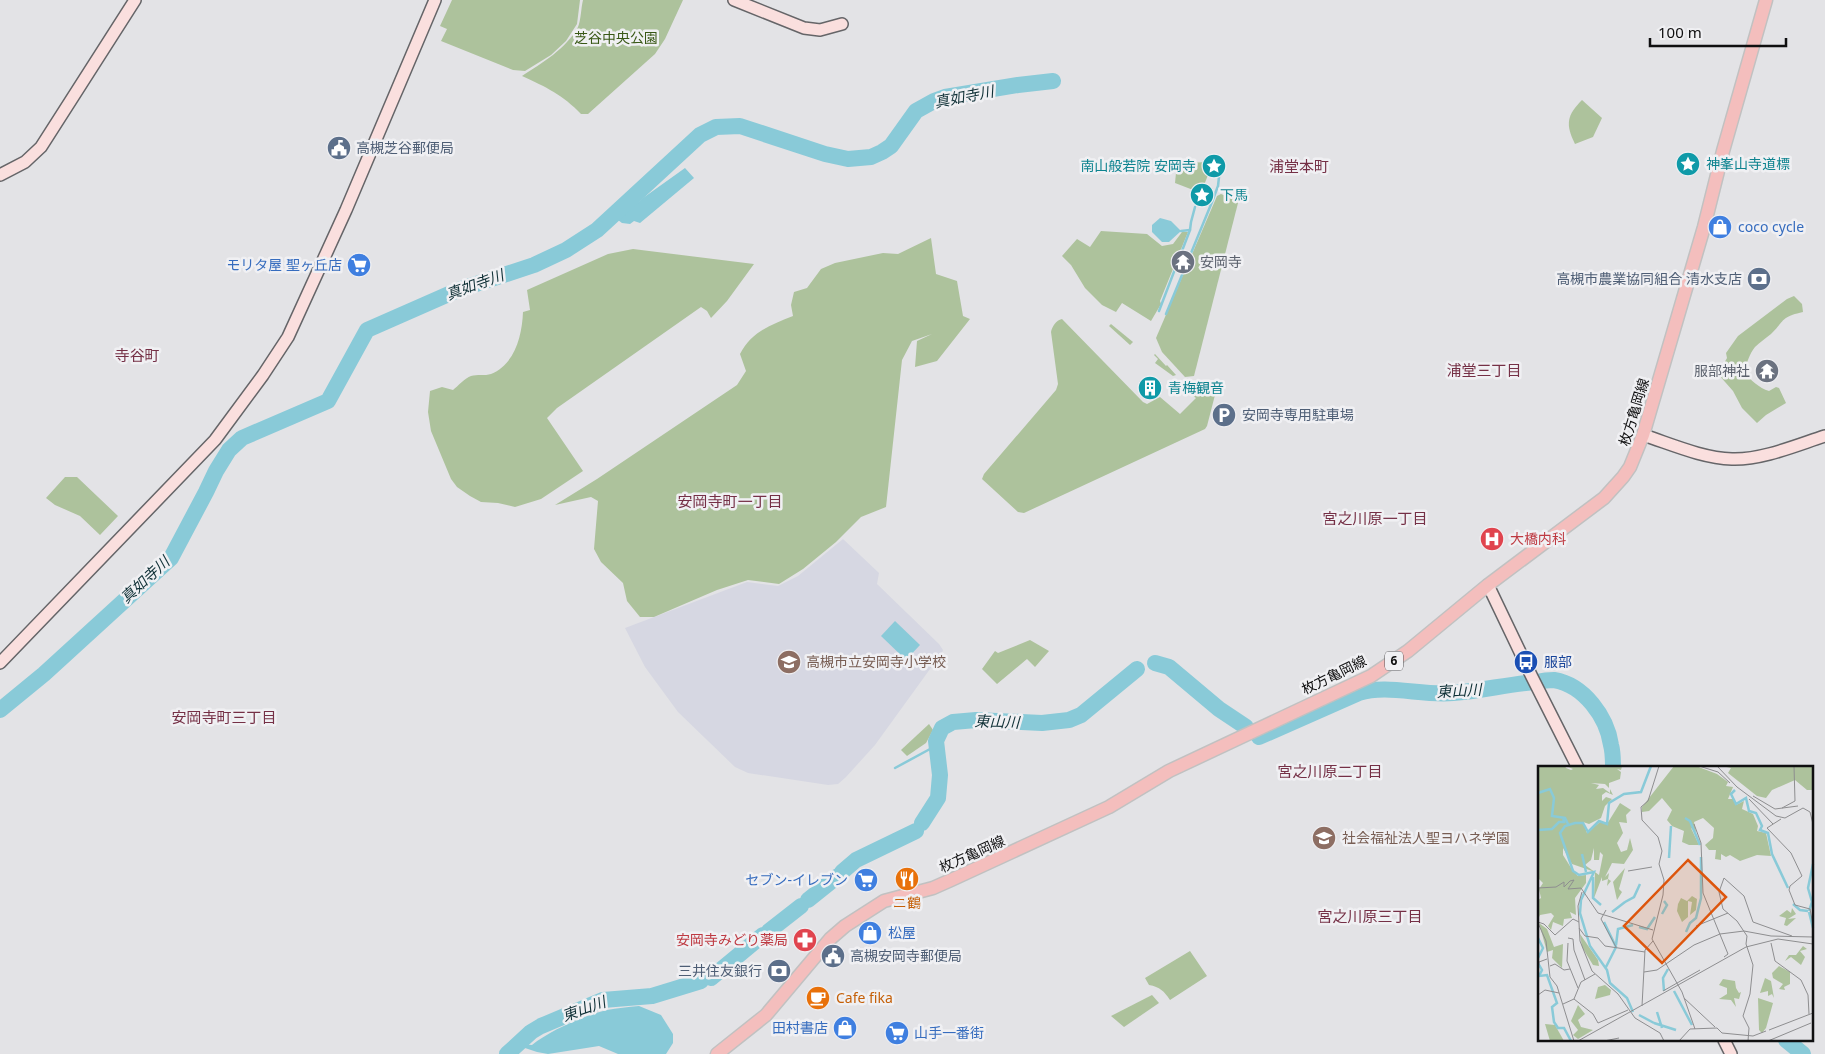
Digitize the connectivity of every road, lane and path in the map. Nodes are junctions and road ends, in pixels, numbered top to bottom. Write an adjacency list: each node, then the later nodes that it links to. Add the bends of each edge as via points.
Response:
1 (135, 0): 6 (street, via 41,147 25,162)
2 (435, 0): 10 (street, via 342,219 288,337 268,368 215,440)
3 (734, 0): 5 (street, via 804,28 820,30)
4 (1766, 0): 7 (main road, 枚方亀岡線 / 6)
5 (842, 24)
6 (0, 175)
7 (1643, 435): 8 (street, via 1732,459 1774,452); 9 (main road, 枚方亀岡線 / 6, via 1630,466 1604,498)
8 (1825, 436)
9 (1488, 585): 11 (street); 13 (main road, 枚方亀岡線 / 6, via 1408,651 1371,676 1169,771 1109,807 984,866 933,888 884,901 830,939 766,1015)
10 (0, 664)
11 (1577, 766)
12 (1725, 1042): 14 (street)
13 (717, 1054)
14 (1731, 1054)

